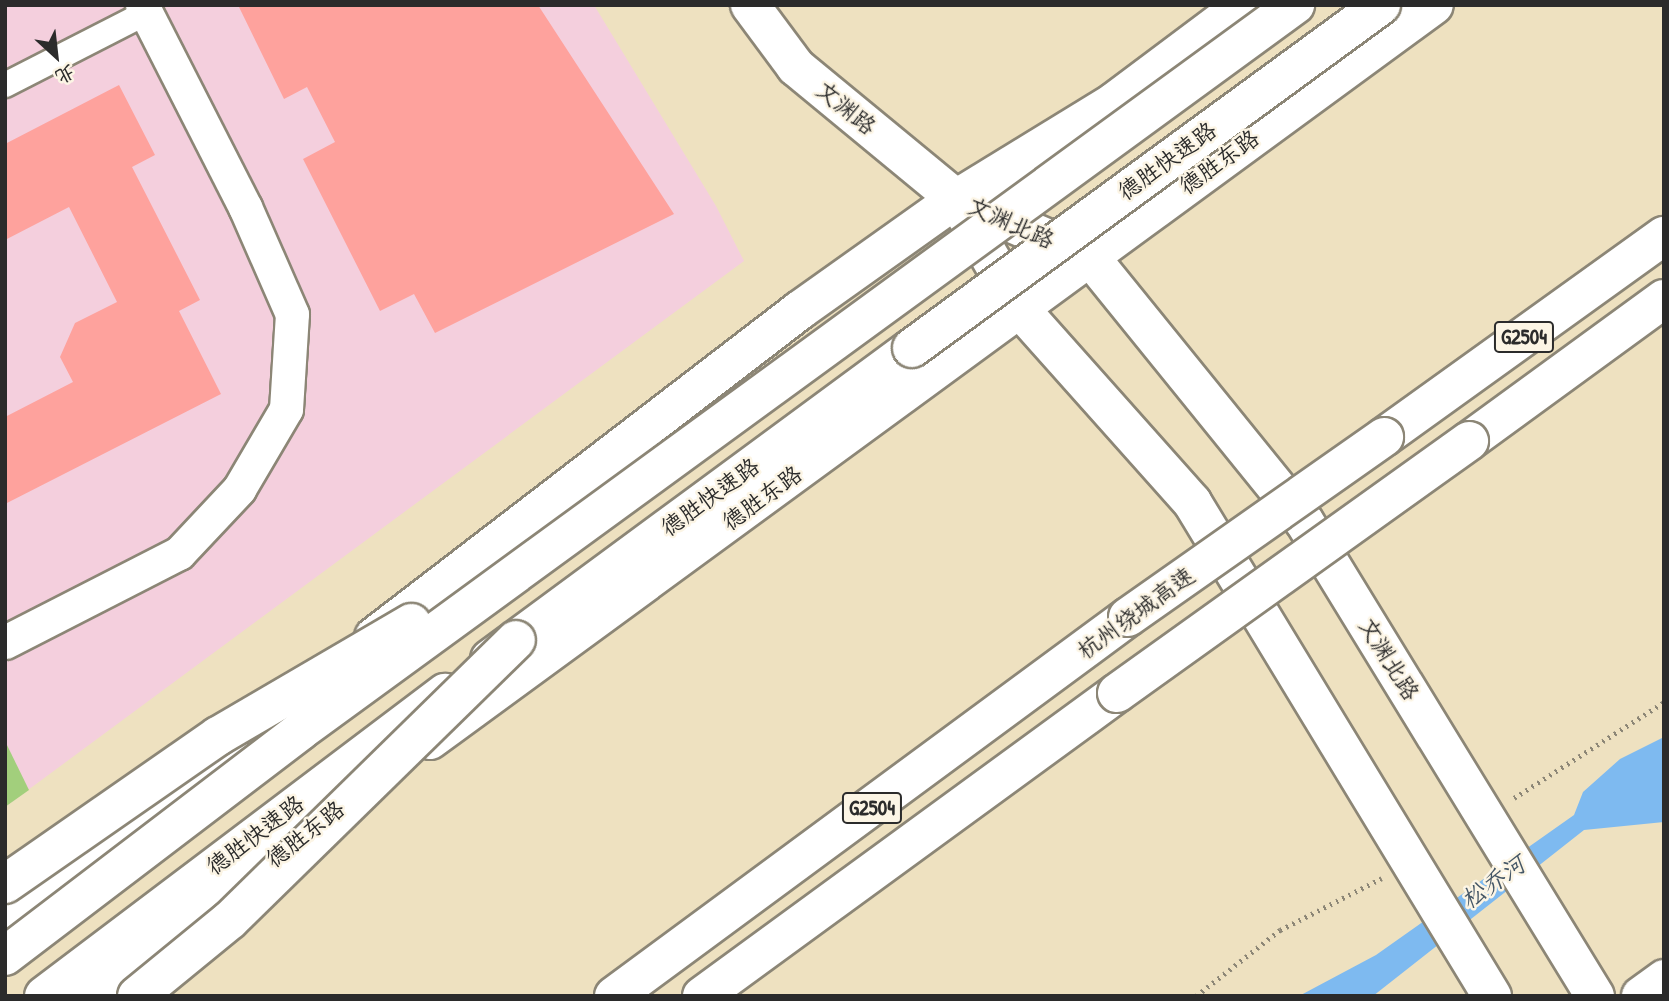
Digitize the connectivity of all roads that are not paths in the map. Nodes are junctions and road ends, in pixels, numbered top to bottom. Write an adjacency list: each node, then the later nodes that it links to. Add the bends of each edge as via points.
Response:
1 (750, 5): 8 (main road, 文渊路, via 796,67)
2 (1244, 5): 8 (main road, via 1114,102)
3 (1295, 5): 13 (main road, bridge)
4 (1381, 5): 14 (main road, 德胜快速路, bridge)
5 (1434, 5): 10 (main road, 德胜东路)
6 (144, 9): 7 (street); 15 (street, via 245,207 292,314 286,410 239,489 180,553)
7 (5, 85)
8 (956, 198): 10 (main road, 文渊北路); 12 (main road, 文渊北路); 17 (main road, via 800,310)
9 (1664, 236): 23 (main road, 杭州绕城高速 / G2504, bridge, via 1128,617)
10 (1090, 257): 12 (main road, 德胜东路); 26 (main road, 文渊北路, via 1304,521)
11 (1664, 299): 24 (main road, G2504, bridge)
12 (1020, 309): 21 (main road, 德胜东路, via 354,796); 25 (main road, 文渊北路, via 1192,502)
13 (606, 508): 16 (main road, bridge, via 218,736); 18 (main road, bridge, via 300,731)
14 (516, 640): 20 (main road, 德胜快速路, bridge); 22 (main road, bridge, via 230,920)
15 (5, 642)
16 (5, 884)
17 (5, 920)
18 (5, 956)
19 (1664, 979): 27 (main road)
20 (44, 996)
21 (94, 996)
22 (137, 996)
23 (614, 996)
24 (702, 996)
25 (1492, 996)
26 (1595, 996)
27 (1641, 996)

